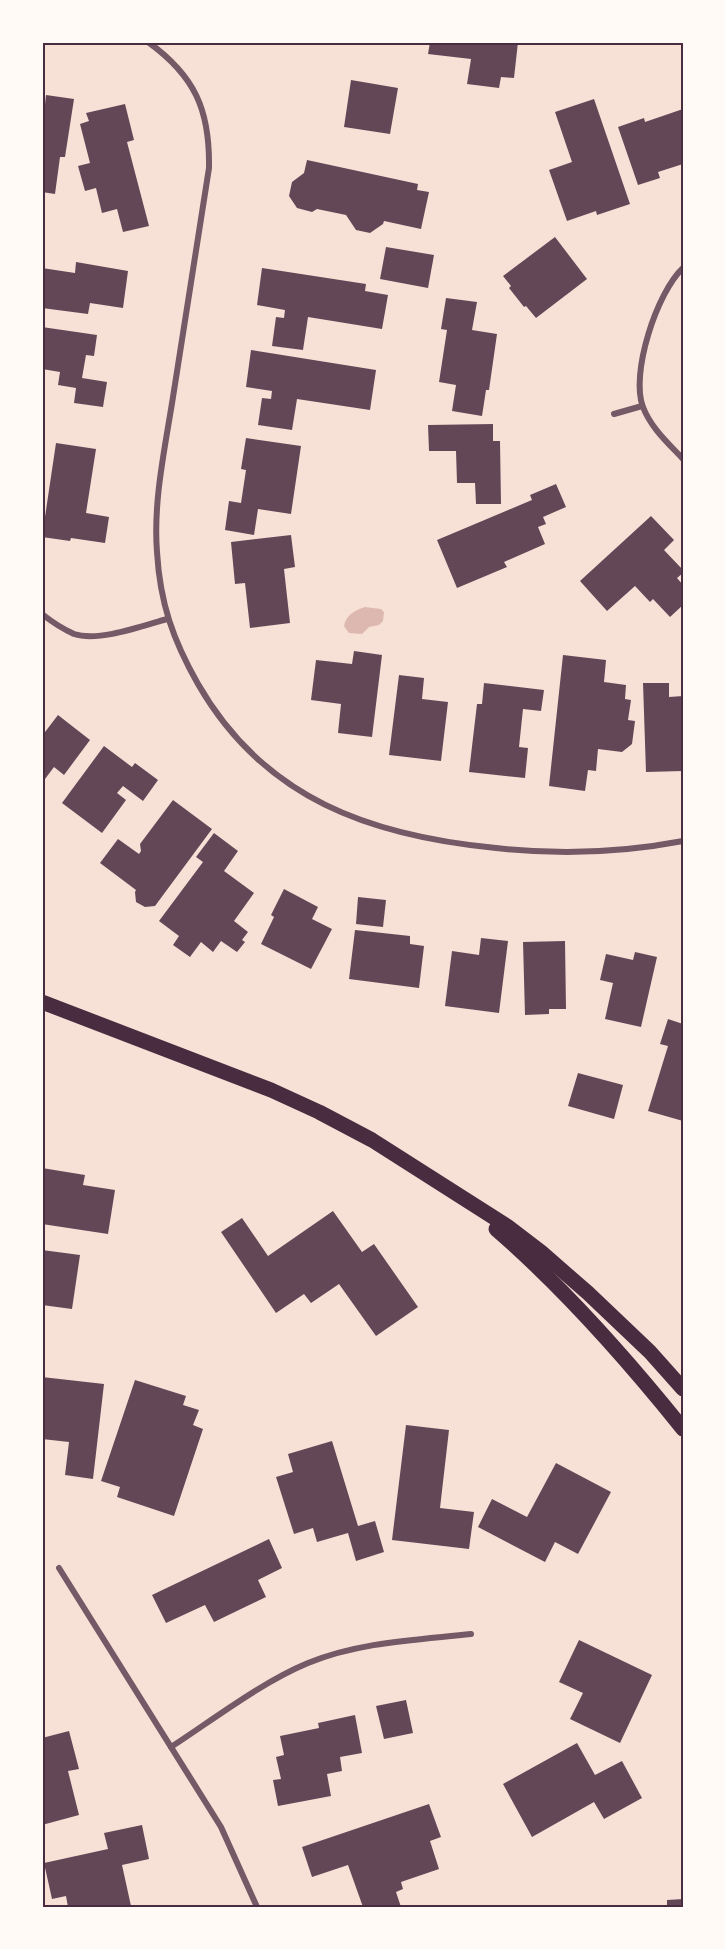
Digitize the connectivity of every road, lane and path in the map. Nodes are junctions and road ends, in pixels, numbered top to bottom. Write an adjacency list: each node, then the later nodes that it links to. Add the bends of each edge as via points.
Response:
1 (148, 42): 7 (street, via 180,70 195,93 209,141 209,168 159,495 157,550)
2 (683, 268): 3 (street, via 666,289 645,350 639,388)
3 (642, 406): 4 (street); 5 (street, via 650,422)
4 (614, 414)
5 (683, 459)
6 (42, 614): 7 (street, via 64,629 92,636)
7 (167, 619): 8 (street, via 188,666 231,731 281,779 342,814 400,834 513,850 594,853)
8 (683, 842)
9 (42, 1002): 10 (main road, via 319,1112)
10 (444, 1185): 11 (main road, via 549,1259 642,1345); 12 (main road, via 562,1291)
11 (683, 1389)
12 (683, 1429)
13 (59, 1568): 15 (street)
14 (471, 1634): 15 (street, via 364,1646 308,1663)
15 (171, 1747): 16 (street, via 220,1827)
16 (257, 1907)

